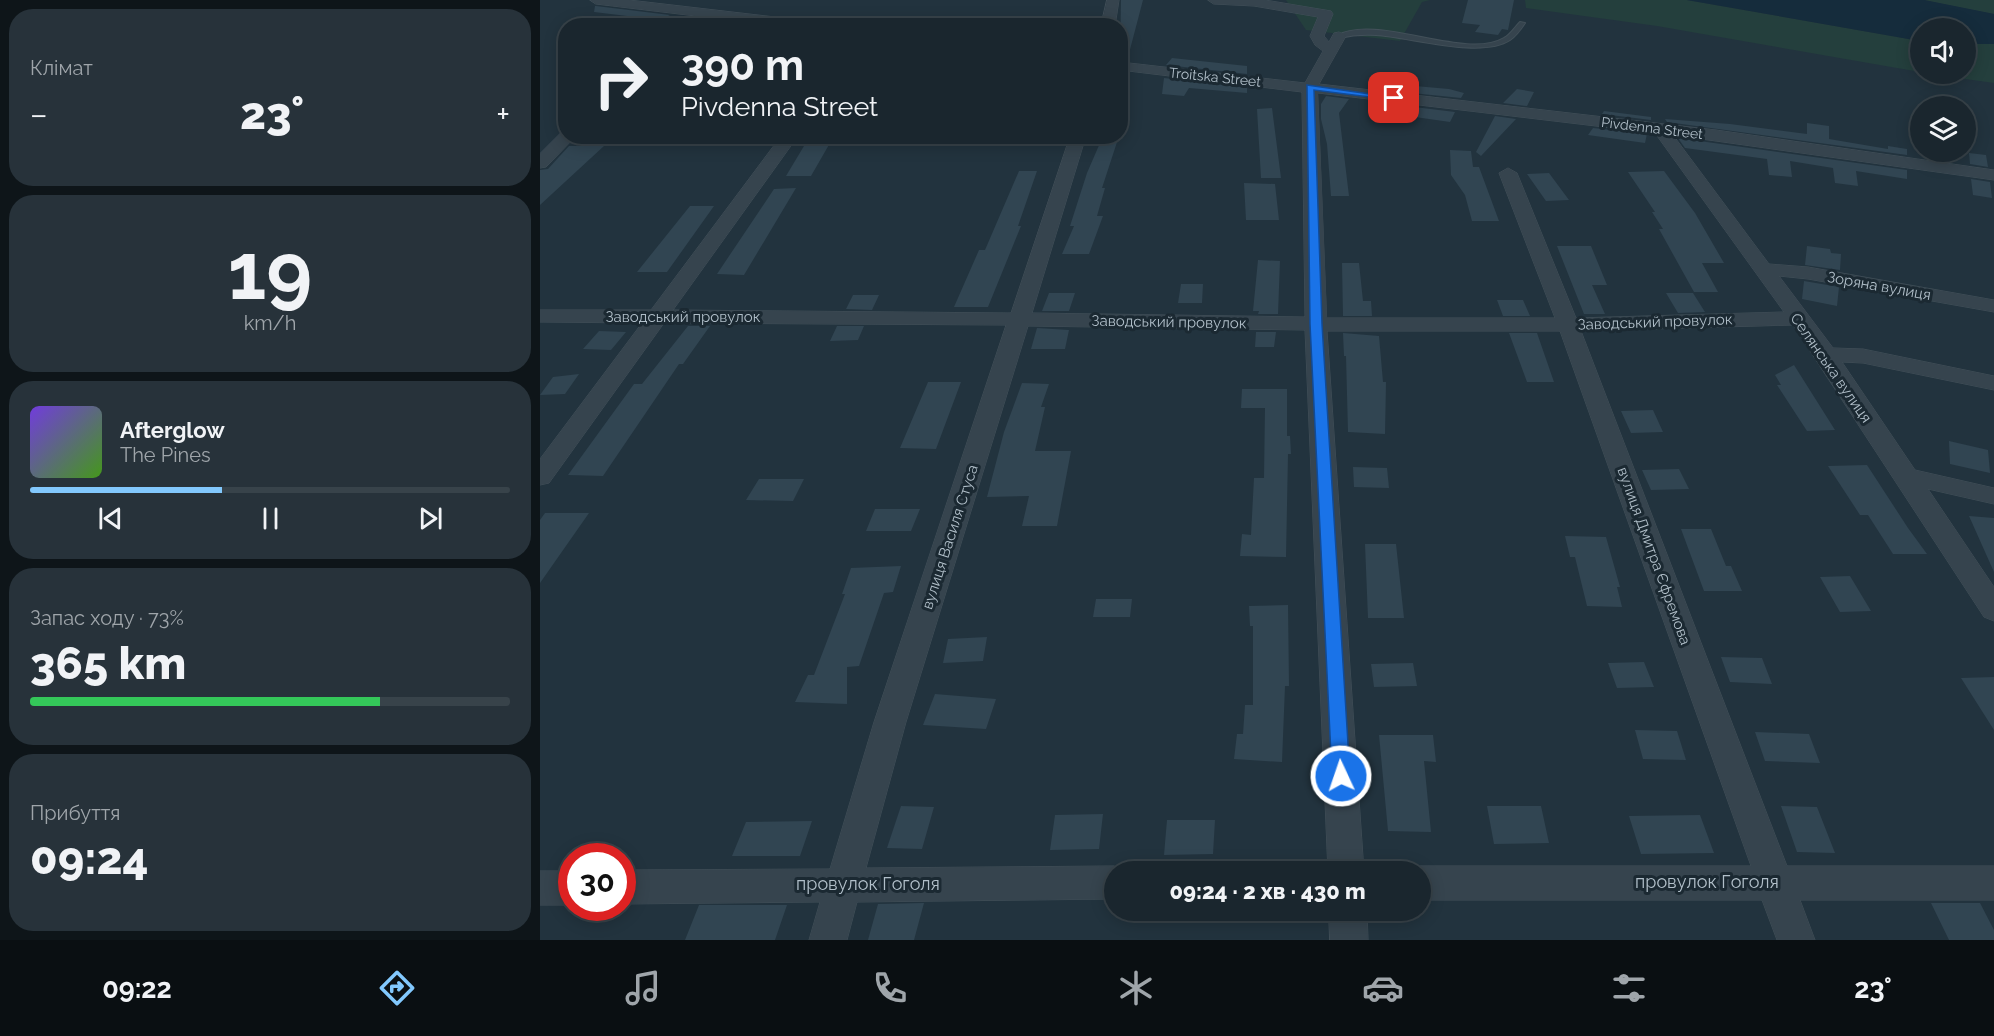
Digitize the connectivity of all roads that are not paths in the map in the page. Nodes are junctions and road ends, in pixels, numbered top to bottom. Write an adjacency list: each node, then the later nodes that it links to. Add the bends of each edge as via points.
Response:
1 (596, 0): 7 (street)
2 (714, 0): 8 (street)
3 (1113, 0): 11 (street)
4 (1214, 0): 13 (street, via 1326,14 1317,36 1320,42)
5 (744, 3): 6 (street)
6 (717, 14): 9 (street); 10 (street)
7 (689, 18)
8 (695, 18)
9 (699, 18)
10 (751, 18)
11 (1110, 18)
12 (1522, 23): 13 (lane, via 1504,41 1479,45 1359,32)
13 (1335, 43): 15 (street)
14 (1128, 67): 15 (street, Troitska Street)
15 (1310, 87): 16 (street, Pivdenna Street); 29 (street)
16 (1662, 131): 22 (street, Pivdenna Street); 23 (street, Селянська вулиця)
17 (560, 144): 20 (street)
18 (784, 144): 26 (street)
19 (1076, 144): 28 (street, вулиця Василя Стуса)
20 (540, 163)
21 (1508, 173): 30 (street, вулиця Дмитра Єфремова)
22 (1994, 175)
23 (1762, 269): 24 (street, Зоряна вулиця, via 1808,273); 27 (street, Селянська вулиця)
24 (1994, 306)
25 (540, 316): 26 (street, Заводський провулок)
26 (656, 317): 28 (street, Заводський провулок); 34 (street)
27 (1797, 318): 30 (street, Заводський провулок); 31 (street, Селянська вулиця)
28 (1021, 319): 29 (street, Заводський провулок); 42 (street, вулиця Василя Стуса, via 890,722)
29 (1316, 324): 30 (street, Заводський провулок); 37 (street)
30 (1568, 325): 38 (street, вулиця Дмитра Єфремова)
31 (1826, 355): 32 (street, via 1863,356); 33 (street, Селянська вулиця)
32 (1994, 383)
33 (1904, 475): 35 (street); 36 (street, Селянська вулиця)
34 (540, 477)
35 (1994, 496)
36 (1994, 610)
37 (1345, 861)
38 (1775, 882): 40 (street, провулок Гоголя); 41 (street, провулок Гоголя); 49 (street, вулиця Дмитра Єфремова)
39 (1104, 883): 42 (street, провулок Гоголя)
40 (1431, 883)
41 (1994, 883)
42 (844, 884): 43 (street, провулок Гоголя); 47 (street, вулиця Василя Стуса)
43 (636, 887)
44 (540, 888): 45 (street)
45 (558, 888)
46 (1348, 921): 48 (street)
47 (828, 940)
48 (1349, 940)
49 (1796, 940)

